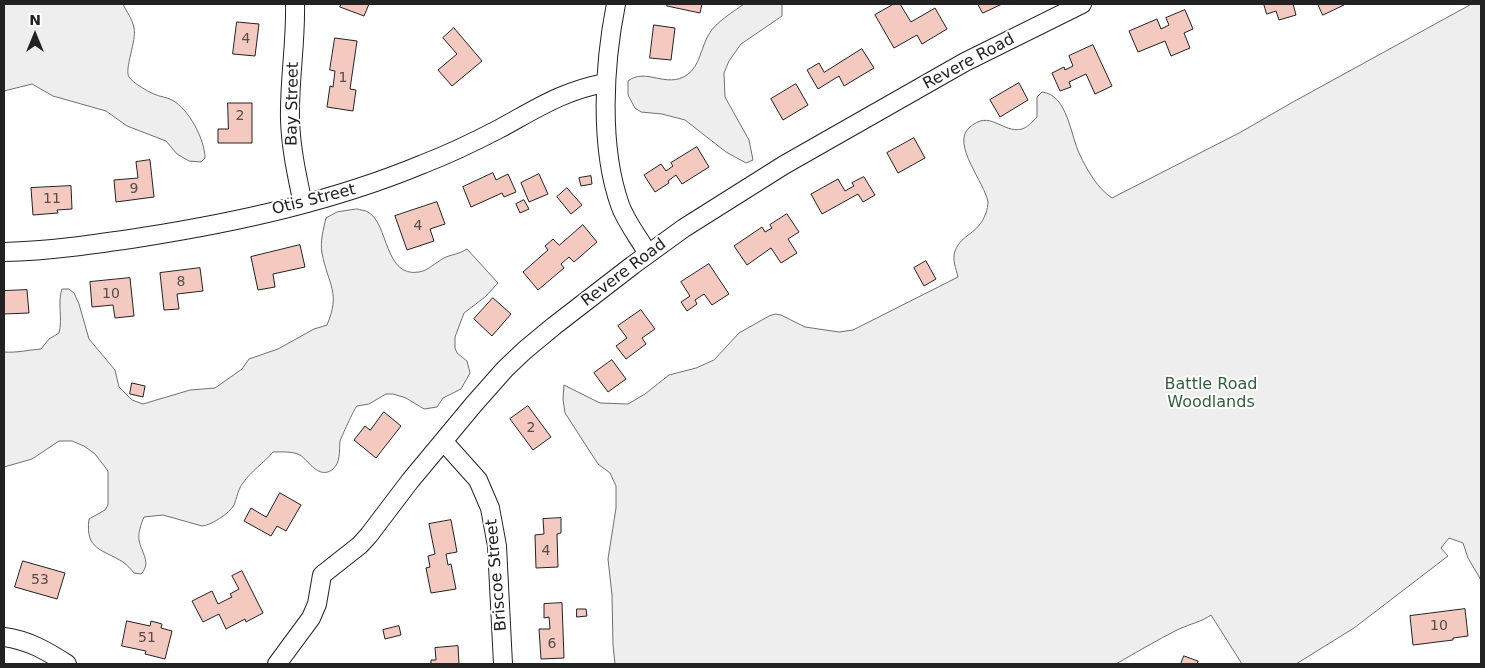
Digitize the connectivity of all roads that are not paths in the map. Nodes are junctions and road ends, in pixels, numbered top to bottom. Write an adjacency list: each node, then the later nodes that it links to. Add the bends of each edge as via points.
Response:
1 (295, 4): 5 (street, Bay Street, via 290,119)
2 (616, 4): 4 (street)
3 (1082, 4): 7 (street, Revere Road, via 965,62 784,165)
4 (605, 83): 5 (street, Otis Street, via 566,93 466,146 394,176); 7 (street, via 609,161 616,192 624,214)
5 (303, 204): 6 (street, Otis Street, via 176,232 84,246)
6 (4, 252)
7 (648, 254): 8 (street, Revere Road, via 525,350 489,386)
8 (444, 442): 11 (street, Revere Road, via 369,535 322,575 314,611); 12 (street, Briscoe Street, via 478,480 490,508 497,546)
9 (4, 636): 10 (street, via 37,646)
10 (67, 664)
11 (277, 664)
12 (503, 664)

